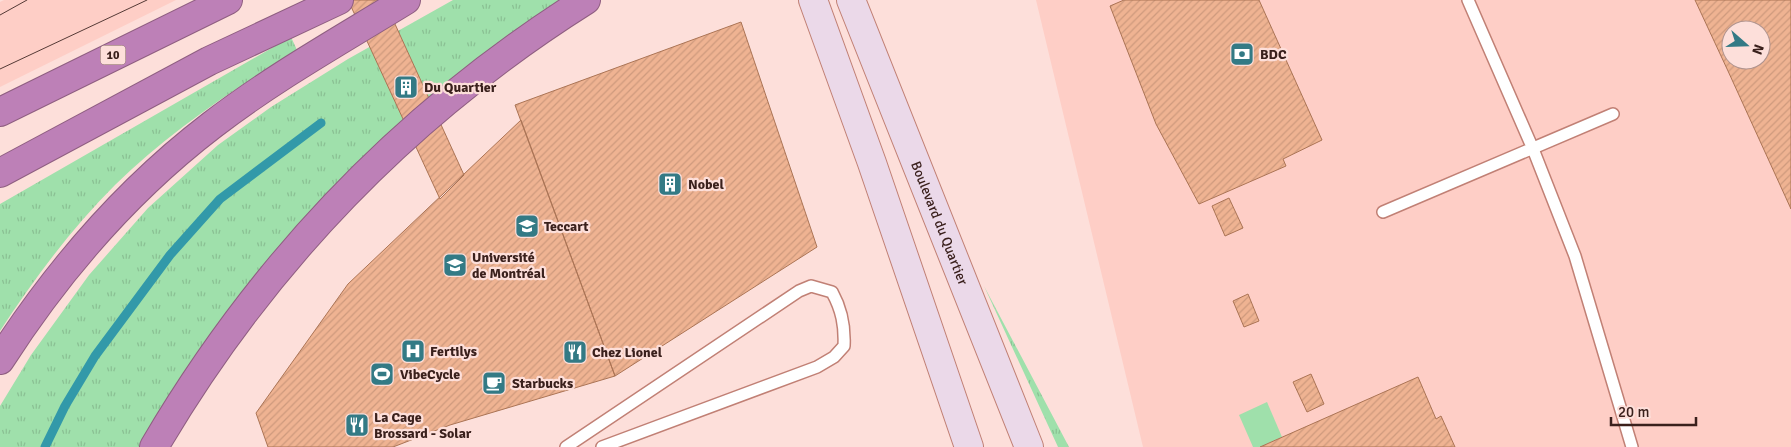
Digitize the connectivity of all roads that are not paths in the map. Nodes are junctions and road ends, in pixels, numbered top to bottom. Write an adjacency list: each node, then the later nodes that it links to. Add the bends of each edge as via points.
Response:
1 (228, 0): 8 (highway, 10)
2 (339, 0): 11 (highway, via 209,61)
3 (406, 0): 13 (highway, via 270,84 214,123 163,165 84,245 39,302)
4 (586, 0): 14 (highway, via 530,36 460,88 345,194 240,316)
5 (813, 0): 17 (main road)
6 (851, 0): 18 (main road, Boulevard du Quartier)
7 (1468, 0): 10 (lane)
8 (0, 112)
9 (1613, 114): 10 (lane)
10 (1532, 150): 12 (lane); 19 (lane, via 1575,256)
11 (0, 173)
12 (1383, 212)
13 (0, 360)
14 (154, 447)
15 (566, 447): 16 (lane, via 799,291 811,286 832,292 840,306 845,328 844,346 834,356 816,367)
16 (602, 447)
17 (969, 447)
18 (1029, 447)
19 (1632, 447)

